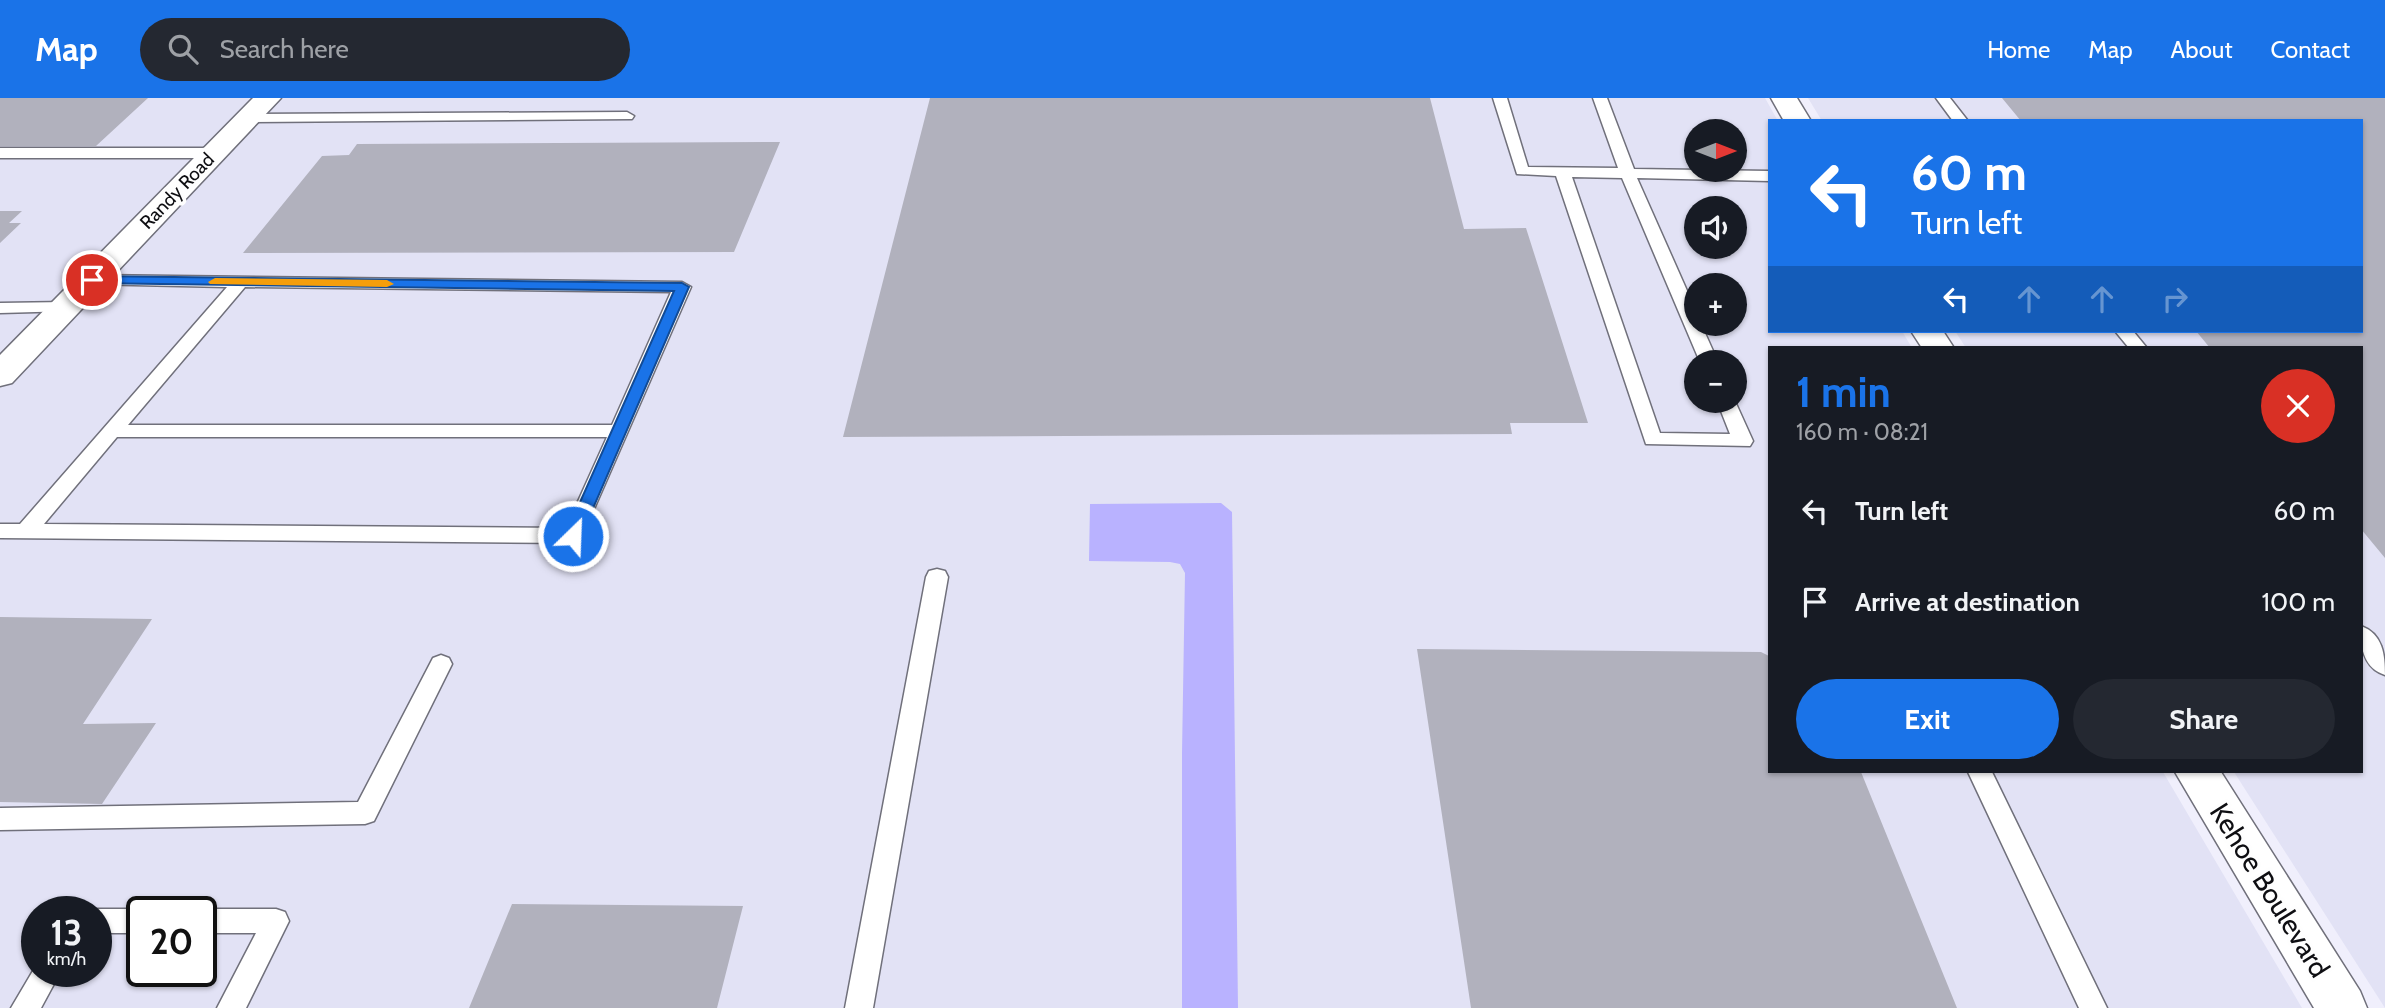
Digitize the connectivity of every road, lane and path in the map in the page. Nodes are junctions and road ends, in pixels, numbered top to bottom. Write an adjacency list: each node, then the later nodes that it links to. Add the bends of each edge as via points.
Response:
1 (1500, 98): 11 (lane, via 1522,171)
2 (1600, 98): 12 (lane)
3 (1784, 98): 7 (street)
4 (1943, 98): 8 (lane)
5 (258, 108): 6 (lane); 10 (street, Randy Road)
6 (627, 116)
7 (1797, 119)
8 (1959, 119)
9 (0, 153): 10 (lane)
10 (214, 153): 14 (street, Randy Road)
11 (1563, 174): 12 (lane); 20 (lane, via 1653,439 1743,441)
12 (1628, 174): 13 (lane); 18 (lane)
13 (1768, 176)
14 (92, 280): 15 (lane); 16 (street, Randy Road)
15 (240, 282): 21 (lane); 22 (lane, via 682,287)
16 (66, 307): 17 (lane); 19 (street, Randy Road)
17 (0, 308)
18 (1704, 350)
19 (0, 375)
20 (1731, 413)
21 (112, 431): 22 (lane); 24 (lane)
22 (620, 431): 24 (lane, via 573,536)
23 (0, 531): 24 (lane)
24 (26, 531)
25 (937, 577): 36 (lane)
26 (2363, 638): 28 (lane)
27 (441, 664): 31 (lane, via 365,813)
28 (2385, 666)
29 (1980, 773): 37 (lane)
30 (2198, 773): 38 (street, Kehoe Boulevard)
31 (0, 820)
32 (217, 922): 35 (lane, via 276,922)
33 (38, 987): 34 (lane)
34 (25, 1008)
35 (231, 1008)
36 (859, 1008)
37 (2094, 1008)
38 (2342, 1008)

